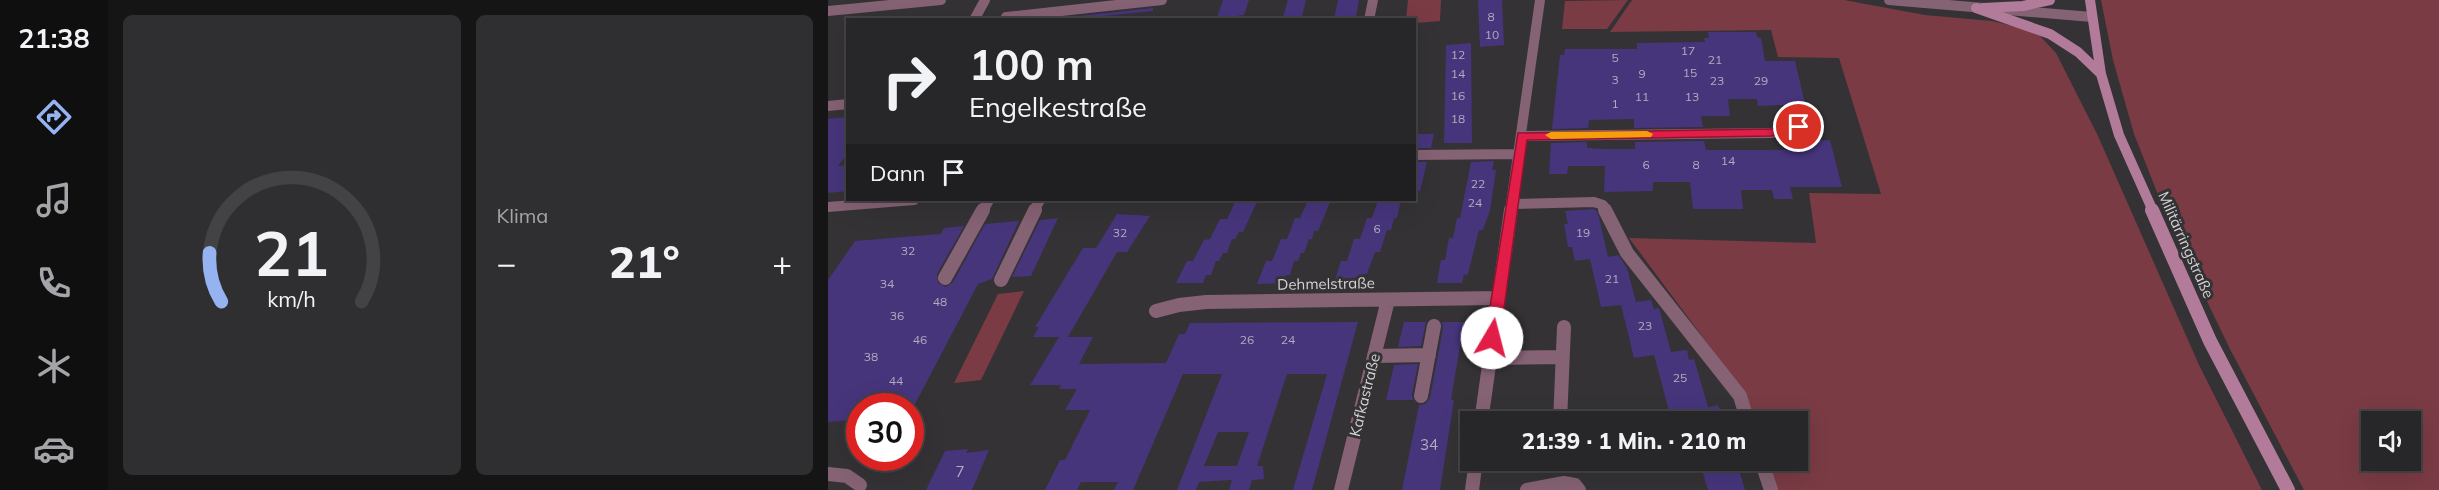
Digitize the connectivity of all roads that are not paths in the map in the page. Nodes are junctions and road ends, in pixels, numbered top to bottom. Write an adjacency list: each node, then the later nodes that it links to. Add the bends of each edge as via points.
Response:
1 (941, 0): 11 (street)
2 (985, 0): 14 (street)
3 (1162, 0): 12 (street)
4 (1372, 0): 15 (street)
5 (1540, 0): 20 (street)
6 (1889, 0): 9 (street)
7 (2050, 0): 10 (main road, via 2023,6)
8 (2090, 0): 13 (main road, Militärringstraße)
9 (1955, 4): 10 (street)
10 (1976, 8): 13 (street); 16 (main road, via 2050,34)
11 (828, 11)
12 (1006, 16)
13 (2092, 17): 16 (main road, Militärringstraße)
14 (975, 18)
15 (1369, 18)
16 (2102, 74): 52 (main road, Militärringstraße, via 2119,135 2210,341)
17 (846, 104): 18 (street)
18 (828, 105)
19 (1805, 124): 20 (street, via 1771,133)
20 (1522, 136): 21 (street)
21 (1519, 154): 22 (street); 26 (street)
22 (1416, 155)
23 (902, 201): 27 (street)
24 (988, 201): 28 (street)
25 (1040, 201): 29 (street)
26 (1512, 204): 30 (street); 42 (street, via 1603,205 1627,253 1740,396)
27 (828, 207)
28 (945, 278)
29 (1001, 280)
30 (1498, 298): 31 (street, Dehmelstraße); 38 (street)
31 (1388, 300): 32 (street, Dehmelstraße, via 1206,302); 36 (street, Kafkastraße)
32 (1156, 311)
33 (1434, 326): 35 (street)
34 (1564, 327): 37 (street)
35 (1429, 355): 36 (street); 39 (street)
36 (1374, 356): 47 (street, Kafkastraße)
37 (1562, 357): 38 (street); 41 (street)
38 (1490, 358): 40 (street)
39 (1421, 396)
40 (1483, 411)
41 (1560, 411)
42 (1745, 411)
43 (1475, 471): 48 (street)
44 (1765, 471): 51 (street)
45 (828, 474): 46 (street, via 847,476)
46 (860, 485)
47 (1341, 490)
48 (1472, 490)
49 (1527, 490): 50 (street, via 1564,483)
50 (1579, 490)
51 (1771, 490)
52 (2288, 490)

